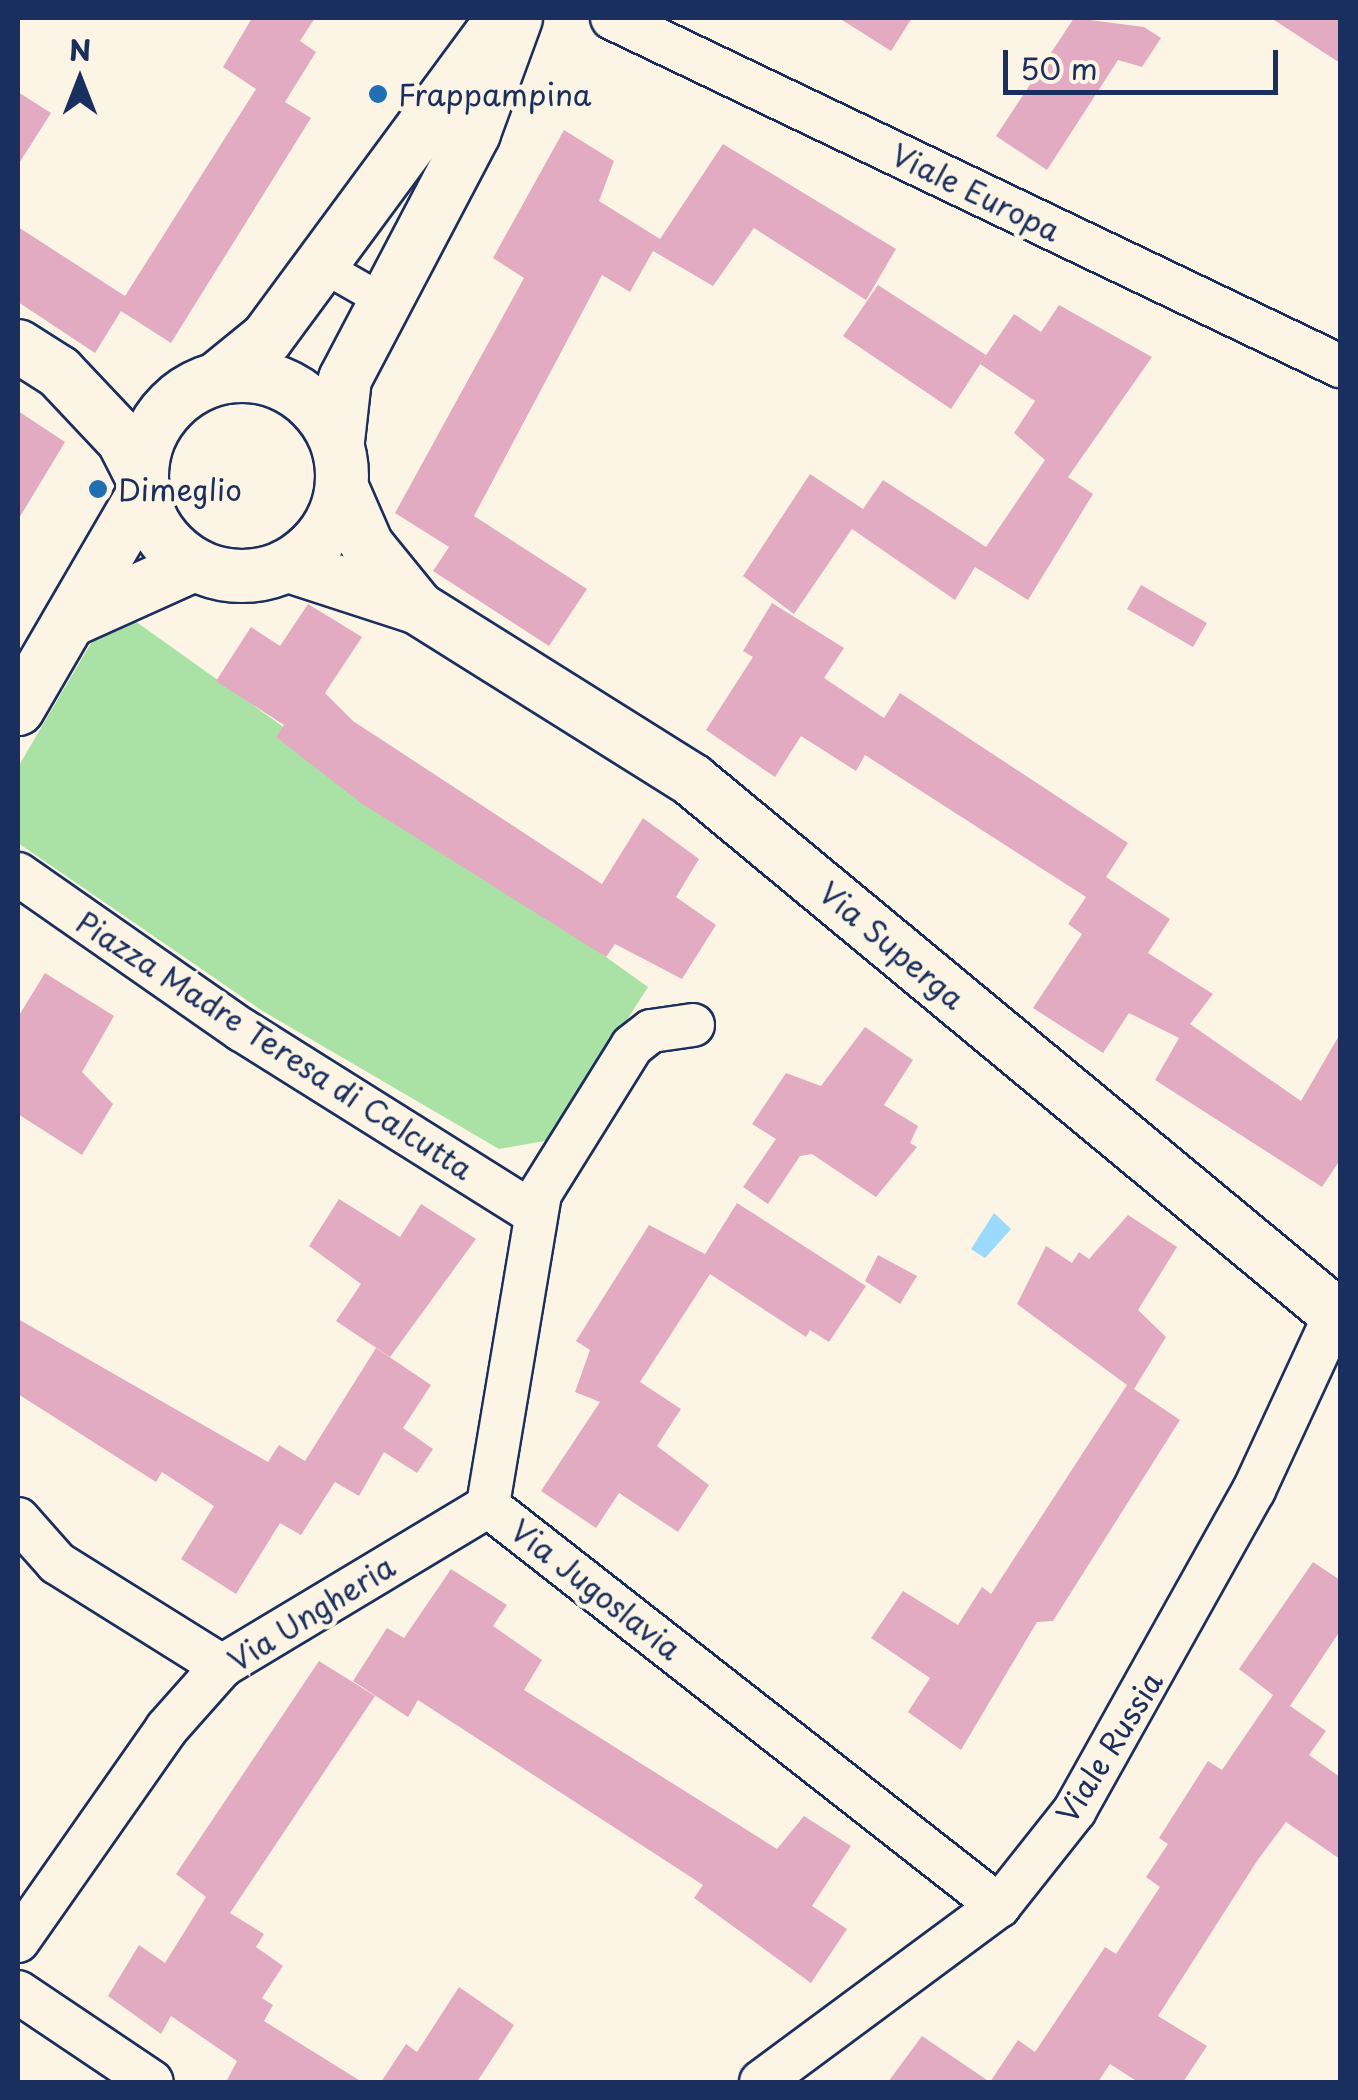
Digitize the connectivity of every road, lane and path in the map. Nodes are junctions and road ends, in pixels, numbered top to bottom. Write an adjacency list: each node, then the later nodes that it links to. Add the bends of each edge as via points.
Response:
1 (504, 18): 4 (street)
2 (516, 18): 5 (street, via 474,133)
3 (612, 18): 7 (street, Viale Europa)
4 (319, 264): 5 (street); 8 (street, via 267,338)
5 (387, 303): 9 (street, via 345,379)
6 (38, 359): 8 (street, via 139,390); 10 (street, via 123,440)
7 (1340, 366)
8 (207, 382): 9 (street, via 271,379 297,391); 10 (street, via 162,414)
9 (340, 466): 12 (street, via 328,530); 13 (street, Via Superga, via 368,545)
10 (142, 484): 11 (street, via 156,529); 14 (street)
11 (194, 565): 12 (street, via 258,576); 14 (street)
12 (289, 566): 13 (street, Via Superga)
13 (418, 608): 19 (street, Via Superga, via 692,780)
14 (74, 619): 15 (street)
15 (18, 709)
16 (18, 874): 18 (street, Piazza Madre Teresa di Calcutta, via 242,1030)
17 (693, 1025): 18 (street, Via Jugoslavia, via 651,1032 632,1046 548,1174)
18 (534, 1213): 20 (street, Via Jugoslavia)
19 (1339, 1312): 23 (street, Viale Russia, via 1112,1756)
20 (488, 1506): 22 (street, Via Ungheria); 23 (street, Via Jugoslavia)
21 (18, 1519): 22 (street, via 57,1563)
22 (222, 1666): 24 (street, Via Ungheria, via 167,1728)
23 (999, 1906): 27 (street, Viale Russia)
24 (18, 1941)
25 (18, 1992): 26 (street)
26 (152, 2082)
27 (762, 2082)

